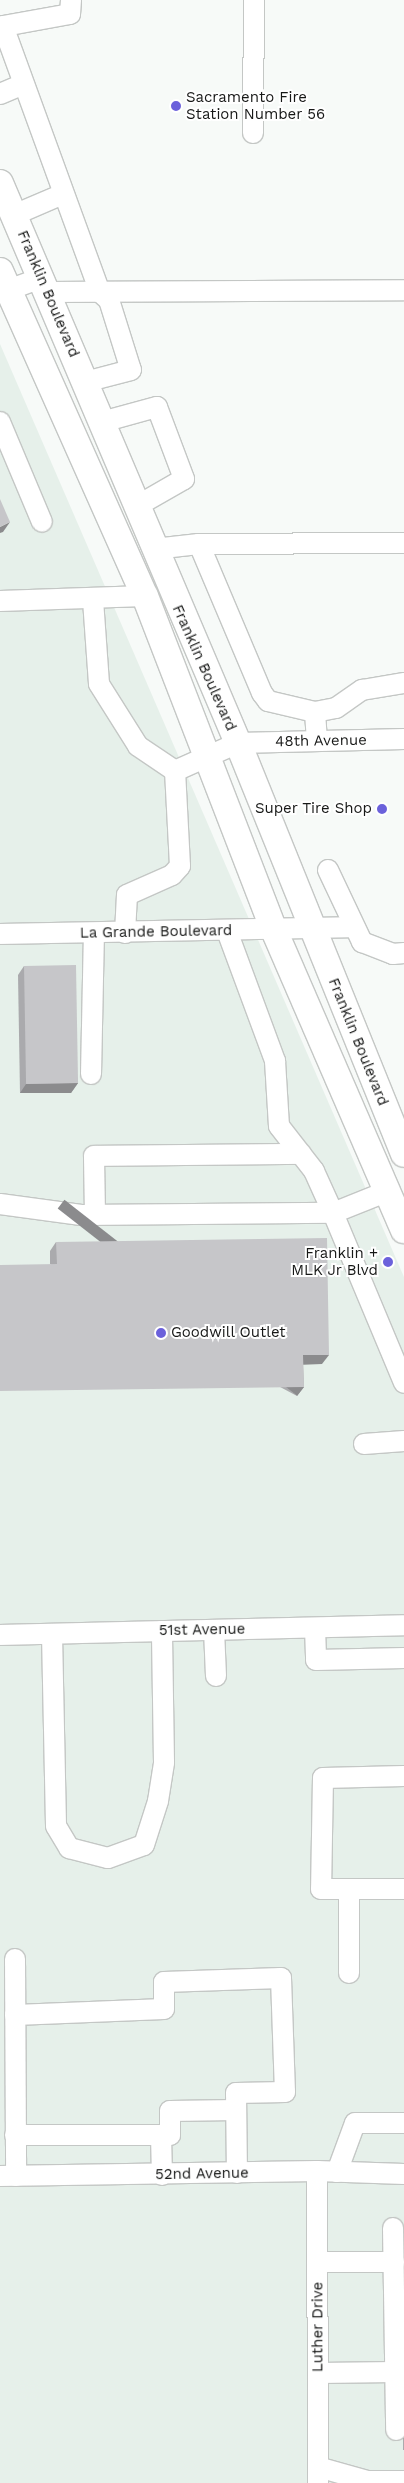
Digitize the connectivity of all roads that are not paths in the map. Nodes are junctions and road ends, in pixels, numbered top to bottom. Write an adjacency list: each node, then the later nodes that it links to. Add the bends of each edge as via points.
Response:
1 (71, 0): 3 (street, via 70,14 3,26)
2 (254, 0): 5 (street)
3 (23, 84): 4 (street); 7 (street)
4 (0, 94)
5 (253, 133)
6 (0, 183): 8 (main road, Franklin Boulevard)
7 (63, 194): 8 (street); 12 (street)
8 (14, 215): 10 (main road, Franklin Boulevard)
9 (3, 285): 10 (street); 21 (main road, Franklin Boulevard)
10 (44, 285): 12 (street); 13 (main road, Franklin Boulevard)
11 (404, 290): 12 (street)
12 (100, 292): 13 (street, via 110,300 131,370)
13 (85, 382): 15 (main road, Franklin Boulevard)
14 (0, 422): 17 (street)
15 (102, 422): 16 (main road, Franklin Boulevard); 16 (street, via 157,407 184,479)
16 (137, 506): 20 (main road, Franklin Boulevard)
17 (42, 522)
18 (404, 543): 19 (street)
19 (200, 544): 20 (street); 25 (street, via 262,693 268,701)
20 (154, 549): 28 (main road, Franklin Boulevard)
21 (145, 596): 22 (street); 29 (main road, Franklin Boulevard)
22 (93, 600): 23 (street); 30 (street, via 99,684 138,746)
23 (0, 601)
24 (404, 683): 25 (street, via 362,690 336,708)
25 (315, 712): 27 (street)
26 (404, 739): 27 (street, 48th Avenue)
27 (317, 741): 28 (street, 48th Avenue)
28 (238, 743): 29 (street); 34 (main road, Franklin Boulevard)
29 (209, 760): 30 (street); 33 (main road, Franklin Boulevard)
30 (175, 771): 37 (street, via 180,866 172,875 127,895)
31 (328, 870): 32 (street)
32 (351, 926): 34 (street, La Grande Boulevard); 39 (street, via 362,942 393,954)
33 (274, 930): 34 (street, La Grande Boulevard); 35 (street, La Grande Boulevard); 42 (main road, Franklin Boulevard)
34 (313, 930): 41 (main road, Franklin Boulevard)
35 (227, 931): 37 (street, La Grande Boulevard); 43 (street, via 275,1061 279,1126)
36 (94, 933): 37 (street, La Grande Boulevard); 38 (street, La Grande Boulevard); 40 (street)
37 (125, 933)
38 (0, 934)
39 (404, 952)
40 (91, 1074)
41 (398, 1123): 42 (street); 44 (main road, Franklin Boulevard)
42 (365, 1138): 45 (main road, Franklin Boulevard)
43 (301, 1154): 47 (street); 48 (street, via 94,1156)
44 (404, 1154)
45 (388, 1191): 47 (street); 49 (main road, Franklin Boulevard)
46 (0, 1204): 48 (street)
47 (333, 1213): 48 (street); 50 (street)
48 (95, 1215)
49 (404, 1230)
50 (404, 1383)
51 (404, 1441): 52 (street)
52 (364, 1444)
53 (404, 1625): 54 (street, 51st Avenue)
54 (315, 1628): 55 (street, 51st Avenue); 59 (street, via 316,1660)
55 (214, 1630): 56 (street, 51st Avenue); 60 (street)
56 (162, 1631): 57 (street, 51st Avenue); 57 (street, via 164,1762 158,1801 144,1845 108,1858 69,1848 56,1826)
57 (52, 1634): 58 (street, 51st Avenue)
58 (0, 1635)
59 (404, 1658)
60 (216, 1676)
61 (404, 1776): 62 (street, via 323,1778 321,1888)
62 (348, 1890): 63 (street); 65 (street)
63 (404, 1890)
64 (15, 1960): 66 (street)
65 (348, 1973)
66 (15, 2015): 67 (street, via 164,2009 164,1982 281,1978 285,2092 236,2093); 69 (street)
67 (236, 2110): 70 (street, via 170,2111 170,2135); 72 (street)
68 (404, 2123): 71 (street, via 355,2123)
69 (15, 2135): 70 (street); 75 (street)
70 (161, 2135): 74 (street)
71 (327, 2171): 72 (street, 52nd Avenue); 73 (street, 52nd Avenue); 77 (street, Luther Drive)
72 (237, 2173): 74 (street, 52nd Avenue)
73 (404, 2174)
74 (162, 2175): 75 (street, 52nd Avenue)
75 (8, 2176)
76 (393, 2228): 78 (street)
77 (318, 2262): 78 (street); 80 (street, Luther Drive)
78 (394, 2262): 79 (street)
79 (395, 2372): 80 (street); 81 (street)
80 (319, 2373): 82 (street, Luther Drive)
81 (396, 2430)
82 (318, 2475): 83 (street, via 367,2481)
83 (404, 2481)

